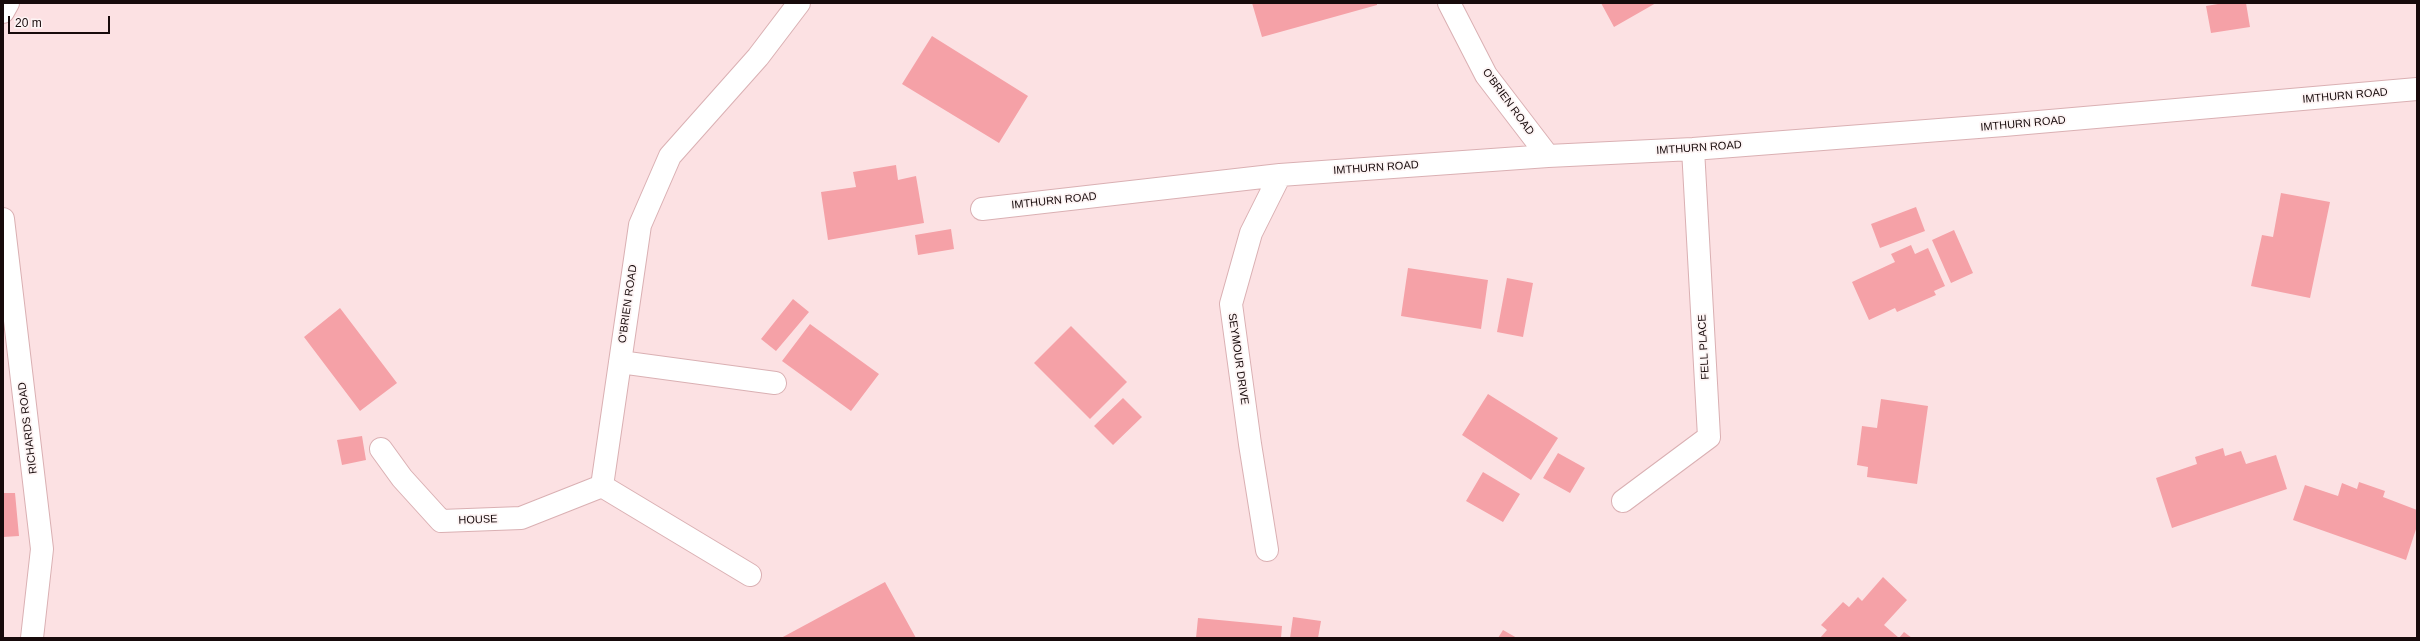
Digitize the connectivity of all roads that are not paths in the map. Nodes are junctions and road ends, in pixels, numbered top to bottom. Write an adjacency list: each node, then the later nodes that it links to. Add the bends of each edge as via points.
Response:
1 (8, 3): 4 (street)
2 (799, 3): 11 (street, O'BRIEN ROAD, via 758,57 670,156 640,224)
3 (1448, 3): 7 (street, O'BRIEN ROAD, via 1486,75)
4 (3, 12)
5 (2417, 89): 6 (street, IMTHURN ROAD, via 2004,126)
6 (1693, 149): 7 (street, IMTHURN ROAD); 15 (street, FELL PLACE, via 1709,437)
7 (1548, 156): 8 (street, IMTHURN ROAD)
8 (1280, 175): 9 (street, IMTHURN ROAD); 16 (street, SEYMOUR DRIVE, via 1251,234 1231,304)
9 (982, 209)
10 (3, 219): 18 (street, RICHARDS ROAD, via 42,549)
11 (620, 362): 12 (street); 14 (street, O'BRIEN ROAD)
12 (775, 383)
13 (381, 449): 14 (street, HOUSE, via 402,478 441,521 521,518)
14 (602, 486): 17 (street)
15 (1623, 501)
16 (1267, 550)
17 (750, 575)
18 (32, 638)

